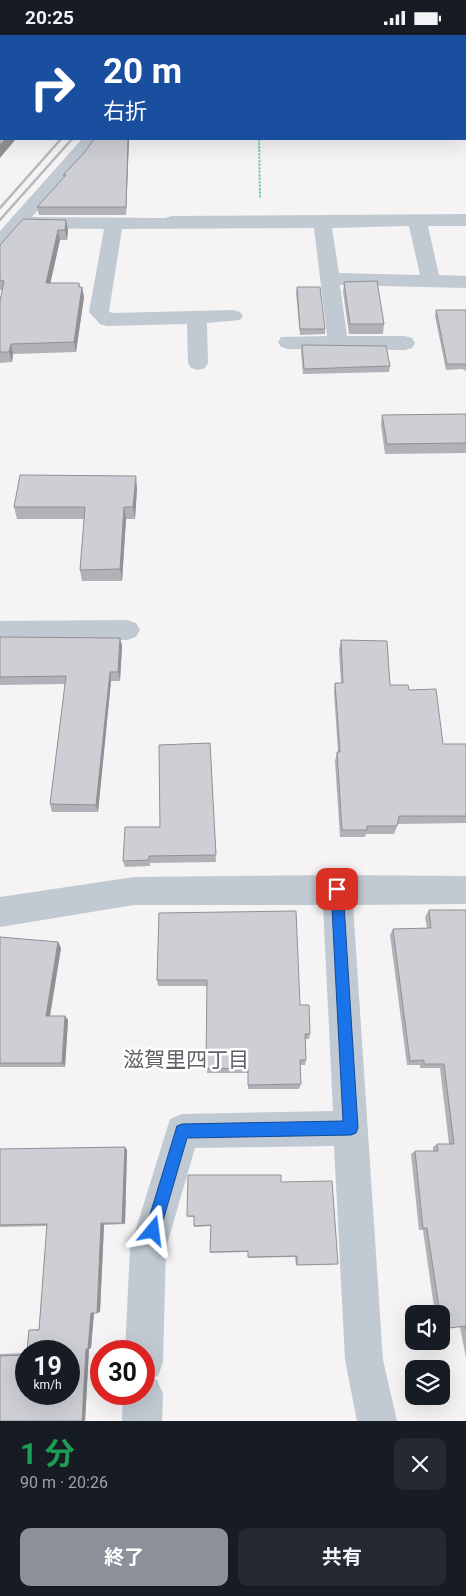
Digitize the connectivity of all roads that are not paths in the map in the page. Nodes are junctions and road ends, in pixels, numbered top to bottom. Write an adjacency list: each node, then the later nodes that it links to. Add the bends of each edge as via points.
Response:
1 (90, 140): 3 (street)
2 (466, 220): 4 (street)
3 (18, 222): 4 (street); 7 (street)
4 (114, 223): 12 (street, via 99,312 107,320)
5 (418, 225): 9 (street)
6 (323, 227): 8 (street)
7 (0, 242)
8 (330, 279): 9 (street); 14 (street)
9 (431, 281): 10 (street)
10 (466, 282)
11 (233, 315): 12 (street)
12 (196, 317): 16 (street)
13 (288, 342): 14 (street)
14 (338, 343): 15 (street)
15 (405, 343)
16 (198, 363)
17 (127, 630): 18 (street)
18 (0, 631)
19 (337, 889): 20 (street); 21 (street, via 134,891); 22 (street)
20 (466, 890)
21 (0, 912)
22 (351, 1128): 23 (street, via 182,1131 148,1248); 26 (street, via 364,1360)
23 (145, 1340)
24 (143, 1405): 25 (street)
25 (142, 1421)
26 (377, 1421)

